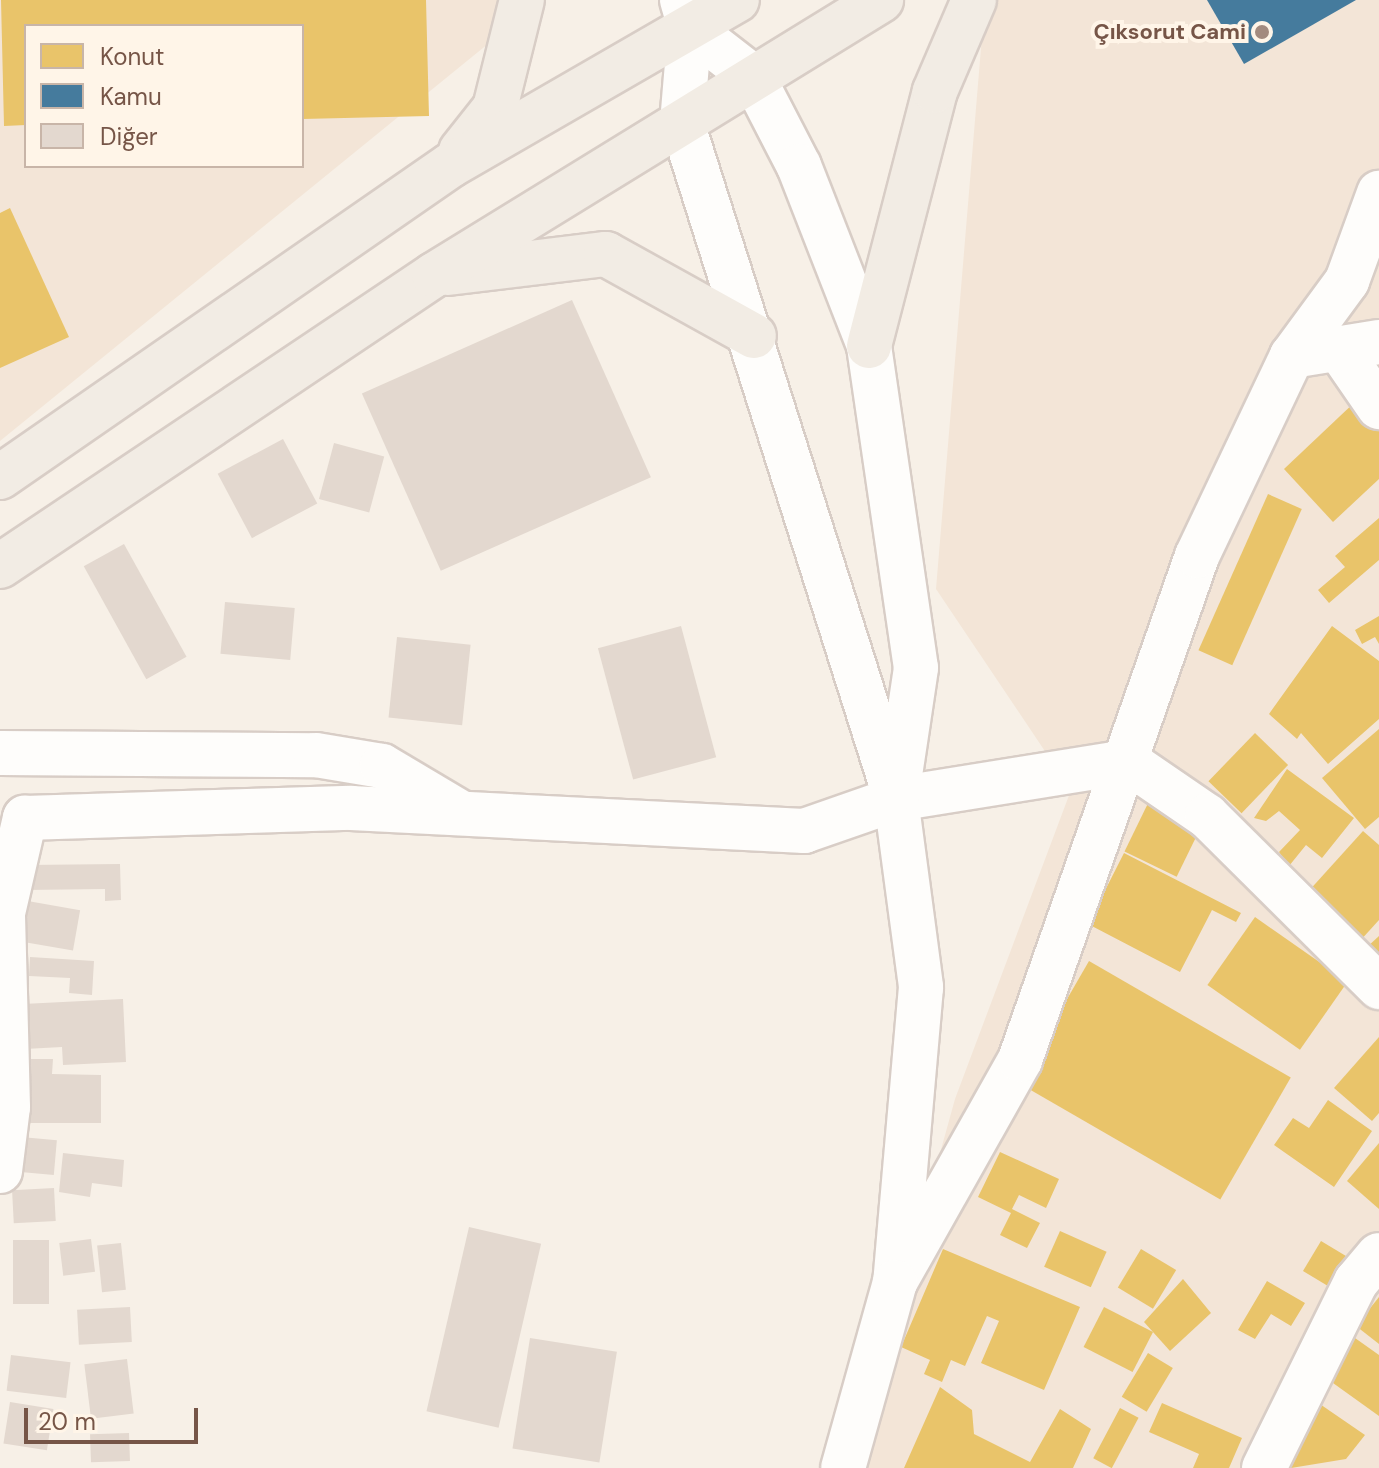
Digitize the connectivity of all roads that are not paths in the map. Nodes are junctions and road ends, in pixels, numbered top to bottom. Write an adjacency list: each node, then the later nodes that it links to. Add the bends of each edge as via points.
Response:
1 (522, 0): 8 (main road, via 495,108)
2 (737, 0): 5 (main road)
3 (881, 0): 6 (main road)
4 (974, 0): 12 (main road, via 935,91)
5 (686, 14): 6 (street); 7 (street); 8 (main road)
6 (753, 77): 7 (main road); 12 (street, via 799,166)
7 (682, 123): 10 (main road); 11 (street)
8 (451, 165): 16 (main road)
9 (1379, 193): 14 (street, via 1347,281)
10 (434, 275): 11 (main road, via 606,254); 17 (main road)
11 (754, 336): 20 (street)
12 (869, 346): 20 (street, via 916,668)
13 (1360, 347): 14 (street); 15 (street)
14 (1292, 356): 19 (street, via 1197,556)
15 (1379, 407)
16 (0, 477)
17 (0, 566)
18 (0, 753): 21 (street, via 316,755 382,766)
19 (1128, 762): 20 (street); 22 (street, via 1207,816); 25 (street, via 1020,1060)
20 (896, 799): 21 (street, via 804,831); 25 (street, via 921,987)
21 (461, 813): 23 (street, via 351,808 25,818 3,913 8,1107)
22 (1379, 987)
23 (0, 1171)
24 (1379, 1255): 27 (street, via 1356,1282)
25 (895, 1282): 26 (street)
26 (843, 1468)
27 (1264, 1468)

